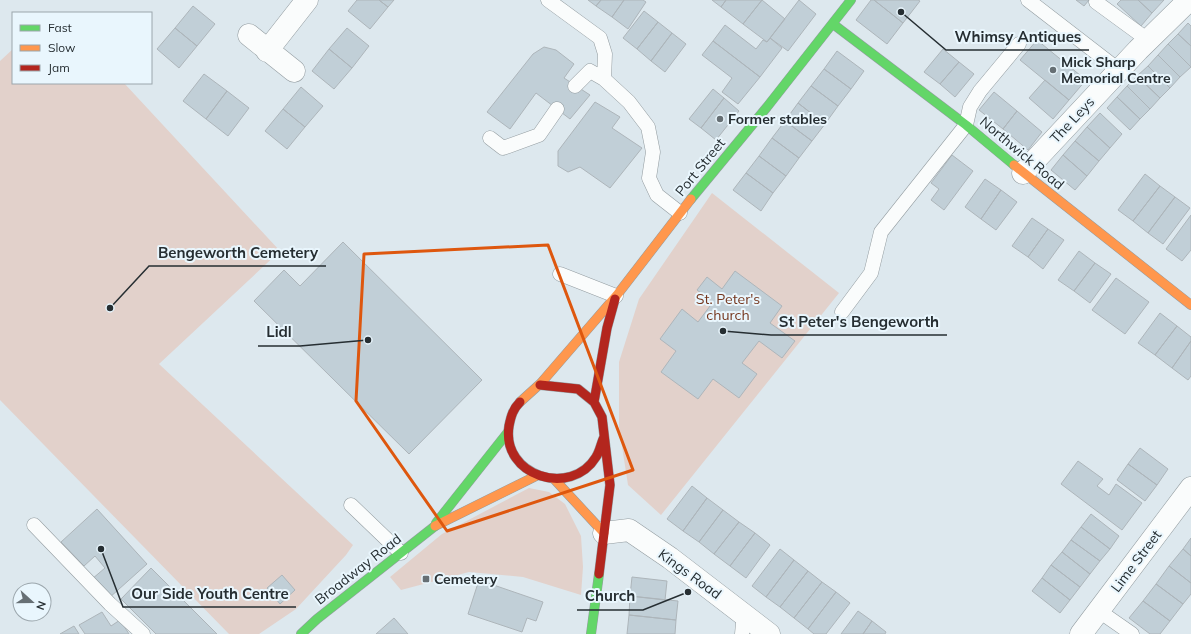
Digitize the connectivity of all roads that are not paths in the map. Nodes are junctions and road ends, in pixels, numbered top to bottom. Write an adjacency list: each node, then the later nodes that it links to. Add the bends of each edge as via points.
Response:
1 (307, 0): 11 (street)
2 (548, 0): 14 (lane, via 600,38 605,54)
3 (851, 0): 7 (main road, Port Street)
4 (1028, 0): 12 (lane)
5 (1189, 0): 9 (street, The Leys)
6 (1096, 2): 9 (lane)
7 (833, 24): 17 (main road, Northwick Road); 20 (main road, Port Street)
8 (249, 36): 11 (street)
9 (1148, 40): 12 (street, The Leys)
10 (1019, 44): 17 (lane, via 980,91 970,107)
11 (268, 51): 13 (street)
12 (1120, 70): 19 (street, The Leys)
13 (294, 71)
14 (604, 78): 15 (lane, via 588,71); 20 (lane, via 629,102 648,127 653,152 649,178 657,195)
15 (575, 86)
16 (557, 109): 18 (lane, via 539,135 503,148)
17 (966, 125): 19 (main road, Northwick Road); 24 (lane, via 881,232 871,273)
18 (490, 138)
19 (1023, 173): 23 (main road, Northwick Road)
20 (680, 213): 22 (main road, Port Street)
21 (560, 274): 22 (lane)
22 (616, 296): 25 (main road, Port Street); 26 (main road, Port Street, via 607,328)
23 (1191, 305)
24 (842, 312)
25 (540, 385): 26 (main road, via 578,389); 27 (main road, via 521,399 511,416)
26 (594, 402): 28 (main road, via 602,417)
27 (508, 432): 29 (main road, via 512,452 523,467); 34 (main road, Broadway Road)
28 (604, 437): 30 (main road, via 596,459 578,475); 35 (main road, via 610,485)
29 (536, 476): 30 (main road); 34 (main road, Broadway Road)
30 (555, 480): 35 (main road)
31 (1191, 488): 37 (street, Lime Street)
32 (351, 505): 36 (lane)
33 (34, 525): 39 (lane, via 110,604)
34 (433, 527): 36 (main road, Broadway Road)
35 (604, 533): 38 (street, Kings Road, via 629,530); 41 (main road)
36 (401, 552): 40 (main road, Broadway Road)
37 (1099, 611): 43 (street, Lime Street); 44 (lane)
38 (743, 624): 42 (street, Kings Road)
39 (143, 634)
40 (301, 634)
41 (591, 634)
42 (769, 634)
43 (1081, 634)
44 (1132, 634)

